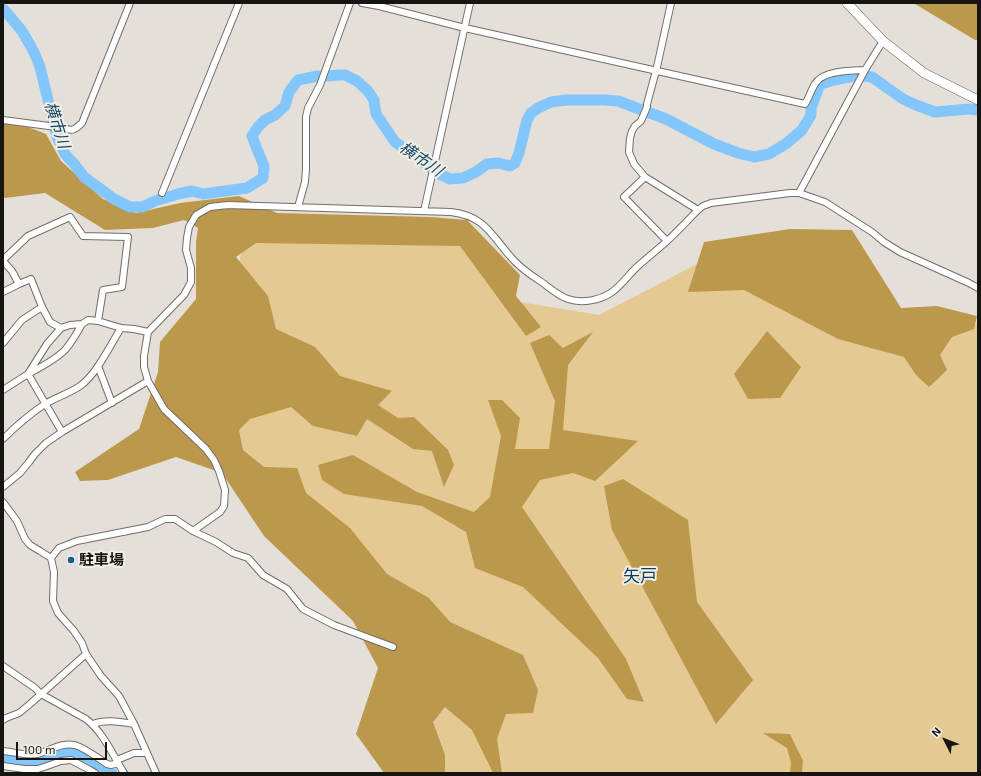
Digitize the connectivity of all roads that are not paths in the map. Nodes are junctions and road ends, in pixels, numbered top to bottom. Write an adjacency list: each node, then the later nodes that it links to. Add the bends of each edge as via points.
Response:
1 (130, 3): 13 (street, via 82,123 76,129)
2 (239, 3): 15 (street)
3 (350, 3): 17 (street, via 320,85 308,108 305,182)
4 (362, 3): 8 (street)
5 (470, 3): 8 (street)
6 (671, 3): 11 (street)
7 (847, 3): 9 (street)
8 (465, 28): 11 (street); 19 (street)
9 (883, 41): 10 (street); 12 (street, via 924,73)
10 (865, 70): 11 (street, via 825,75 815,84 805,104); 16 (street)
11 (656, 71): 14 (street, via 647,107 630,138 629,152 634,164)
12 (978, 100)
13 (3, 120)
14 (645, 178): 18 (street); 20 (street, via 624,197)
15 (162, 193)
16 (799, 193): 18 (street, via 711,204); 23 (street, via 825,202 900,252)
17 (298, 207): 19 (street); 30 (street, via 228,205 210,207 196,215 189,227 186,250 191,268 191,282 184,295)
18 (698, 210): 20 (street)
19 (424, 211): 20 (street, via 460,213 478,220 518,265 560,295 576,301 589,301 612,292)
20 (667, 241)
21 (3, 260): 22 (street); 26 (street, via 28,236 70,217 83,236 128,237 122,287 103,290)
22 (19, 284): 24 (street); 25 (street, via 31,279)
23 (978, 288)
24 (3, 292)
25 (42, 307): 28 (street, via 50,322); 31 (street, via 22,320)
26 (98, 321): 27 (street, via 88,320); 29 (street)
27 (82, 324): 28 (street); 33 (street, via 65,350)
28 (61, 328): 33 (street, via 47,344)
29 (121, 328): 30 (street); 32 (street)
30 (148, 332): 34 (street, via 144,367)
31 (3, 343)
32 (98, 366): 36 (street); 37 (street, via 81,385)
33 (28, 374): 35 (street); 37 (street)
34 (148, 381): 36 (street); 42 (street, via 164,409 206,449 214,460 221,478 224,506 220,512)
35 (3, 390)
36 (112, 403): 38 (street)
37 (46, 404): 38 (street); 39 (street, via 28,416)
38 (62, 432): 40 (street, via 46,443 20,473)
39 (3, 439)
40 (3, 487)
41 (3, 502): 43 (street, via 30,545)
42 (193, 531): 43 (street, via 175,519 165,519 148,527 78,541 59,548); 44 (street, via 248,558 263,575 287,589 303,609 334,625)
43 (51, 558): 45 (street, via 54,572 53,601 58,613 82,643)
44 (394, 647)
45 (86, 654): 47 (street); 50 (street, via 119,696)
46 (3, 666): 47 (street)
47 (41, 694): 48 (street, via 19,713); 49 (street)
48 (3, 720)
49 (92, 724): 50 (street); 53 (street, via 108,744)
50 (134, 724): 52 (street)
51 (3, 751): 53 (street, via 30,755 65,744 80,746 107,764)
52 (147, 753): 53 (street, via 134,753); 58 (street)
53 (118, 763): 56 (street); 57 (street)
54 (3, 766): 55 (street, via 38,769 71,760)
55 (95, 773)
56 (115, 773)
57 (124, 773)
58 (156, 773)

